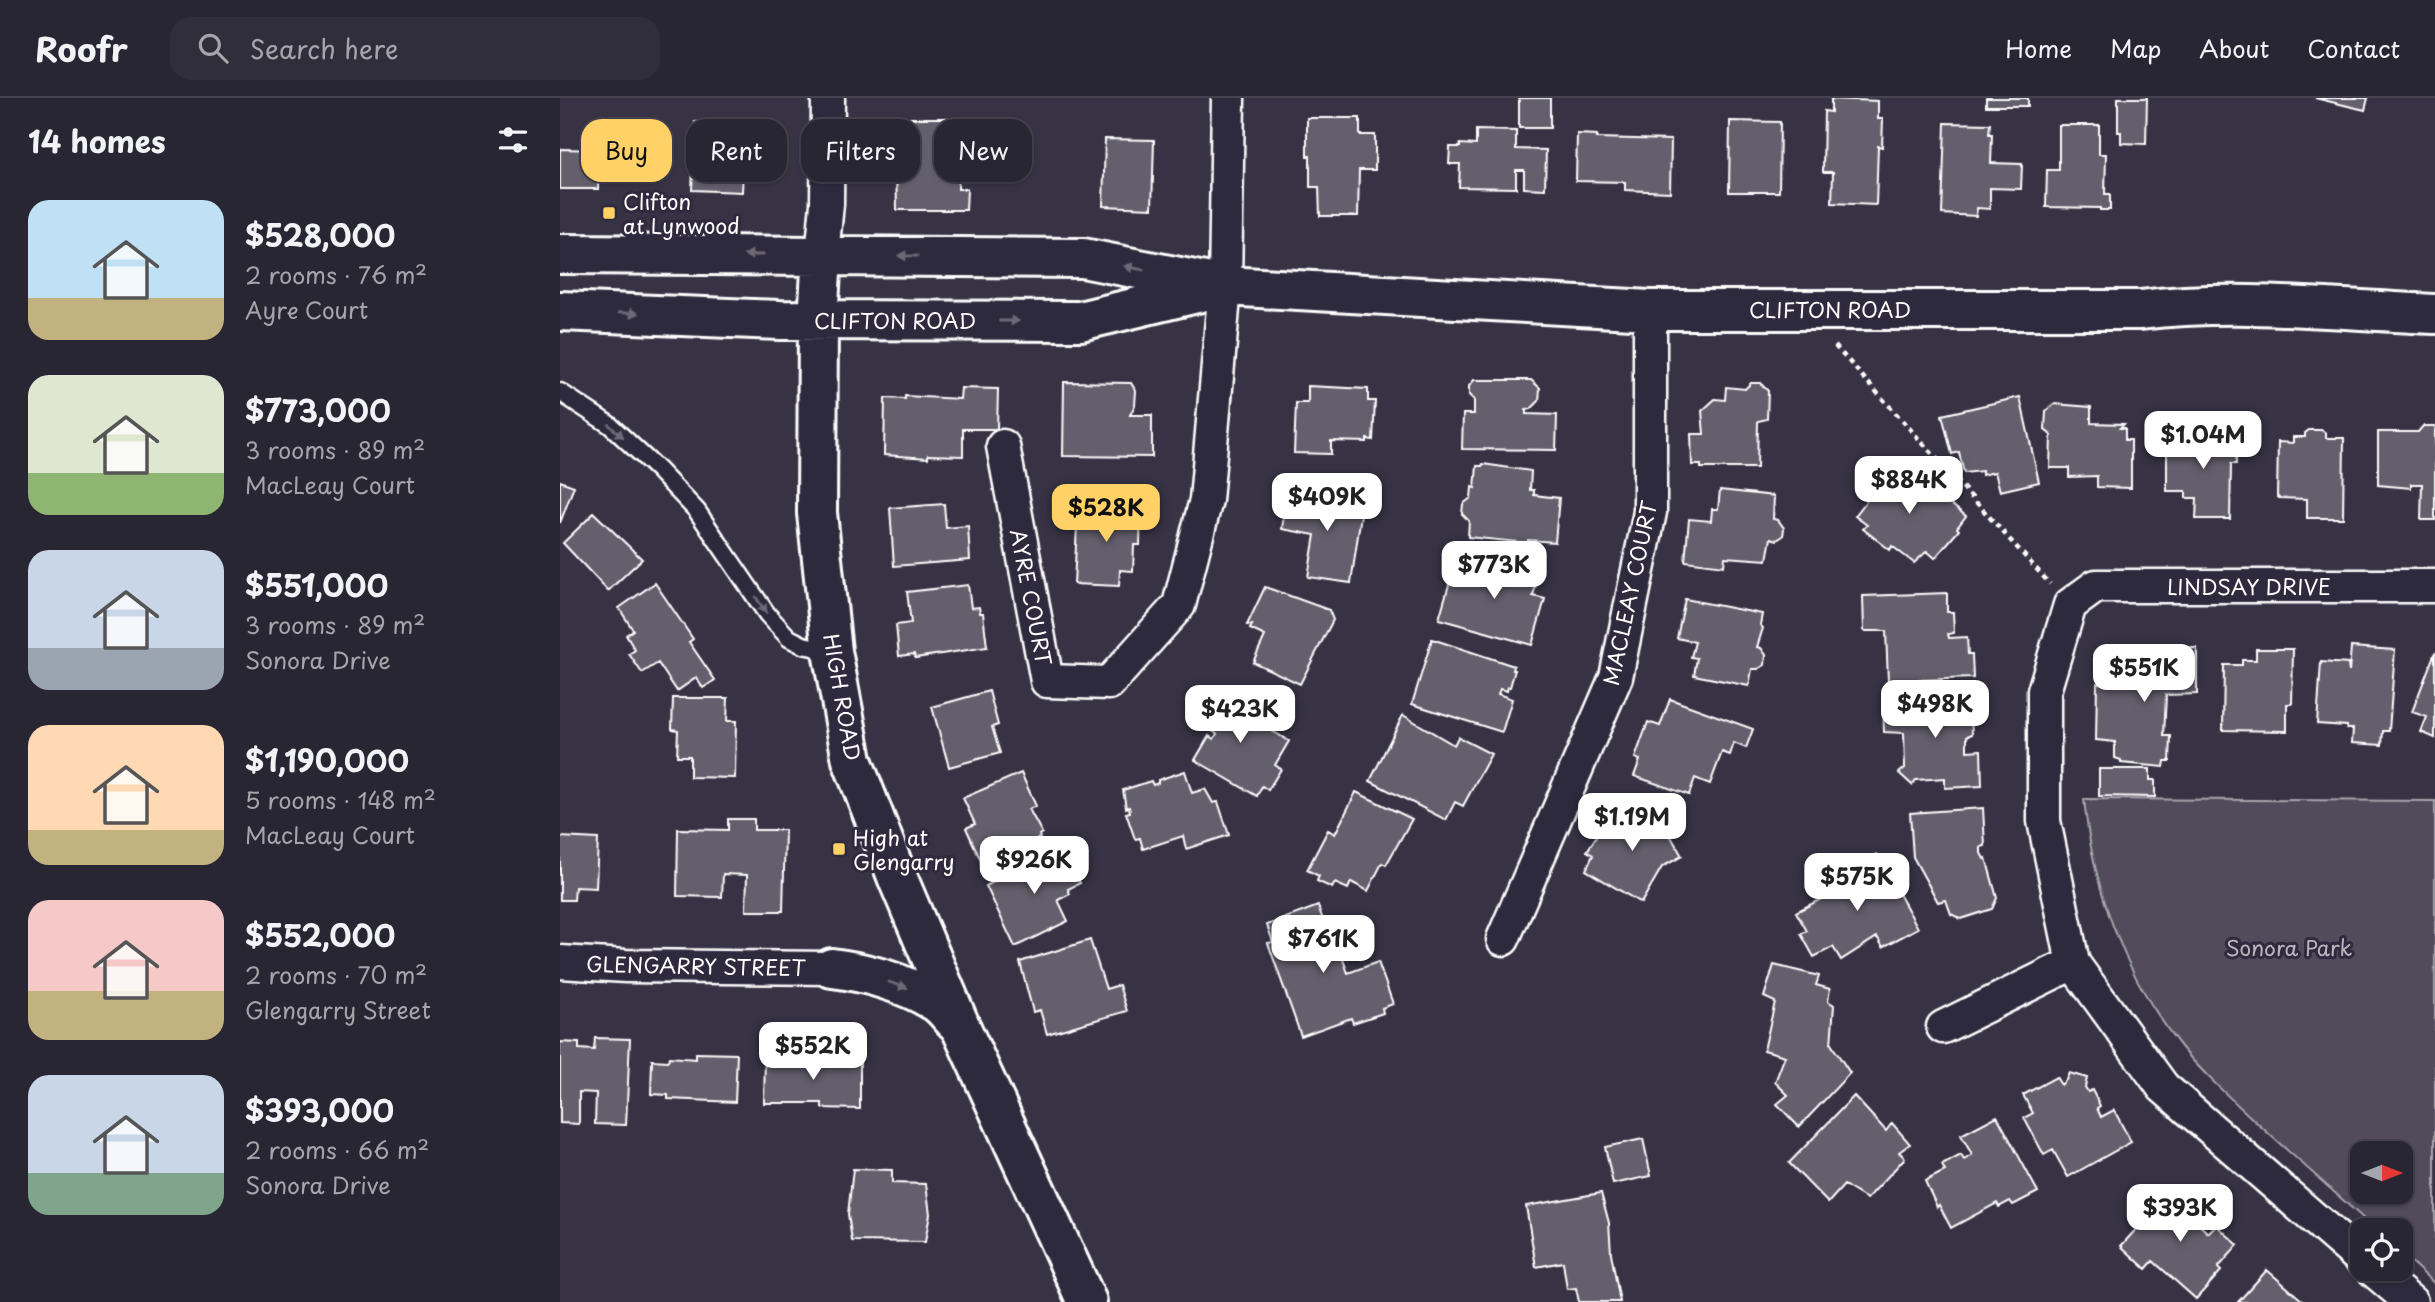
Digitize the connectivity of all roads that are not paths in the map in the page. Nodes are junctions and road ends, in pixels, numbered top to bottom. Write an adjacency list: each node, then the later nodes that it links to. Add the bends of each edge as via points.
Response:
1 (828, 98): 4 (street)
2 (1228, 98): 5 (street)
3 (560, 254): 4 (main road, CLIFTON ROAD, one-way to 3)
4 (822, 255): 5 (main road, CLIFTON ROAD, one-way to 4, via 1083,258); 9 (main road, HIGH ROAD)
5 (1225, 286): 6 (main road, CLIFTON ROAD); 9 (main road, CLIFTON ROAD, one-way to 5, via 1080,321); 11 (street, AYRE COURT, via 1206,500 1180,605 1109,683 1048,681)
6 (1650, 310): 8 (main road, CLIFTON ROAD, via 2140,310 2248,305); 14 (street, MACLEAY COURT, via 1650,512 1616,677)
7 (560, 311): 9 (main road, CLIFTON ROAD, one-way to 9)
8 (2435, 314)
9 (818, 320): 13 (main road, HIGH ROAD, via 817,513)
10 (560, 392): 13 (lane, one-way to 13, via 610,425 697,511 767,614 789,638)
11 (1003, 446)
12 (2435, 586): 16 (street, LINDSAY DRIVE, via 2095,586 2070,605 2044,691 2044,821)
13 (832, 651): 19 (main road, HIGH ROAD, via 852,760)
14 (1503, 939)
15 (560, 962): 17 (street, GLENGARRY STREET)
16 (2073, 963): 18 (street); 20 (street, via 2163,1087)
17 (832, 968): 19 (main road, one-way to 19, via 915,991 936,1002)
18 (1943, 1027)
19 (961, 1028): 22 (main road, HIGH ROAD)
20 (2350, 1250)
21 (2386, 1281): 23 (street)
22 (1087, 1302)
23 (2411, 1302)

